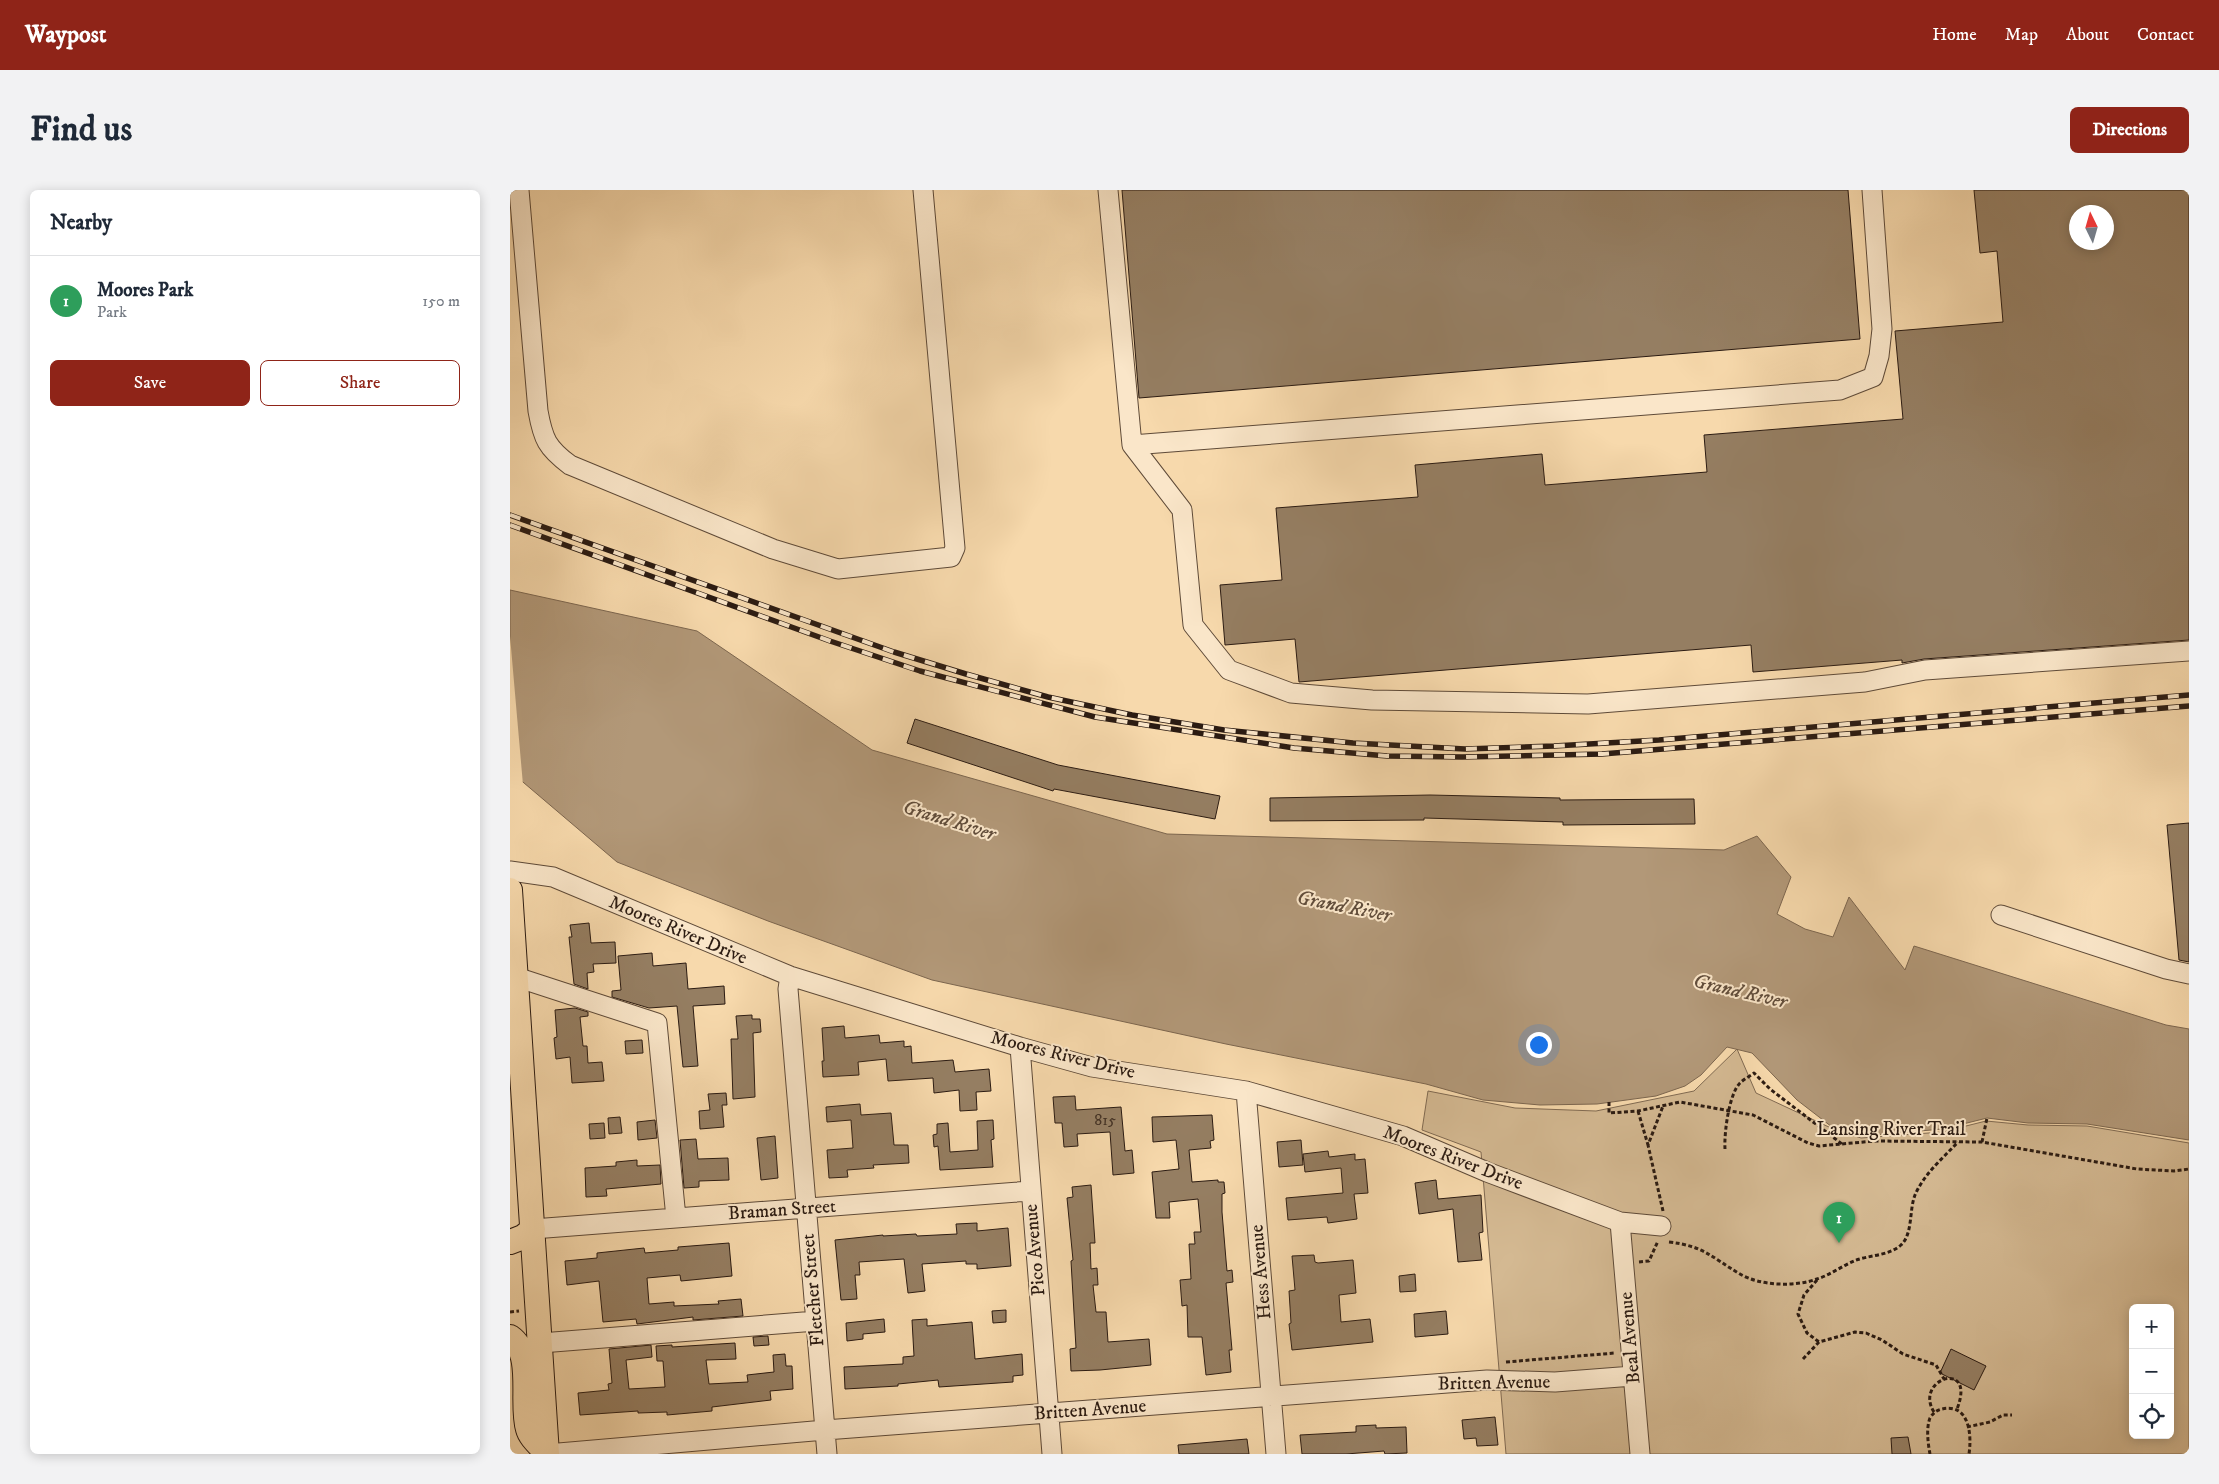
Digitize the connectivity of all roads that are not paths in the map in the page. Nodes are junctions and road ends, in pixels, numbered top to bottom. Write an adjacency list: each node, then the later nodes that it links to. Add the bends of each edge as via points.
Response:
1 (519, 190): 2 (street, via 538,411 542,433 552,451 570,464 773,549 838,569 952,557 955,548)
2 (923, 190)
3 (1108, 190): 5 (street)
4 (1872, 190): 5 (street, via 1882,329 1879,356 1873,377 1840,390)
5 (1132, 445): 6 (street, via 1182,510 1193,625 1229,670 1291,693 1372,700 1588,704 1865,682 1925,670)
6 (2189, 650)
7 (510, 871): 11 (street, Moores River Drive, via 553,877)
8 (510, 890): 12 (main road)
9 (2001, 915): 10 (street, via 2166,970)
10 (2189, 974)
11 (790, 976): 13 (street, Moores River Drive); 16 (street, Fletcher Street, via 788,989)
12 (516, 977): 17 (street, via 657,1023); 19 (main road)
13 (1020, 1047): 14 (street, Moores River Drive, via 1092,1067); 15 (street, Pico Avenue)
14 (1246, 1091): 18 (street, Moores River Drive, via 1403,1136 1487,1172); 26 (street, Hess Avenue)
15 (1030, 1191): 16 (street, Braman Street); 27 (street, Pico Avenue)
16 (806, 1208): 17 (street, Braman Street); 22 (street, Fletcher Street)
17 (676, 1218): 19 (street, Braman Street)
18 (1620, 1222): 20 (street, Moores River Drive); 25 (street, Beal Avenue)
19 (533, 1229): 21 (main road); 24 (main road)
20 (1660, 1233)
21 (510, 1242)
22 (816, 1321): 24 (street); 28 (street, Fletcher Street)
23 (510, 1337): 29 (main road, via 516,1341 523,1360 528,1431)
24 (541, 1343): 29 (main road)
25 (1633, 1376): 26 (street, Britten Avenue, via 1555,1382 1487,1380); 33 (street, Beal Avenue)
26 (1272, 1397): 27 (street, Britten Avenue); 32 (street, Hess Avenue)
27 (1048, 1413): 28 (street, Britten Avenue); 31 (street, Pico Avenue)
28 (825, 1430): 29 (street, Britten Avenue); 30 (street, Fletcher Street)
29 (547, 1454)
30 (827, 1454)
31 (1052, 1454)
32 (1276, 1454)
33 (1640, 1454)

